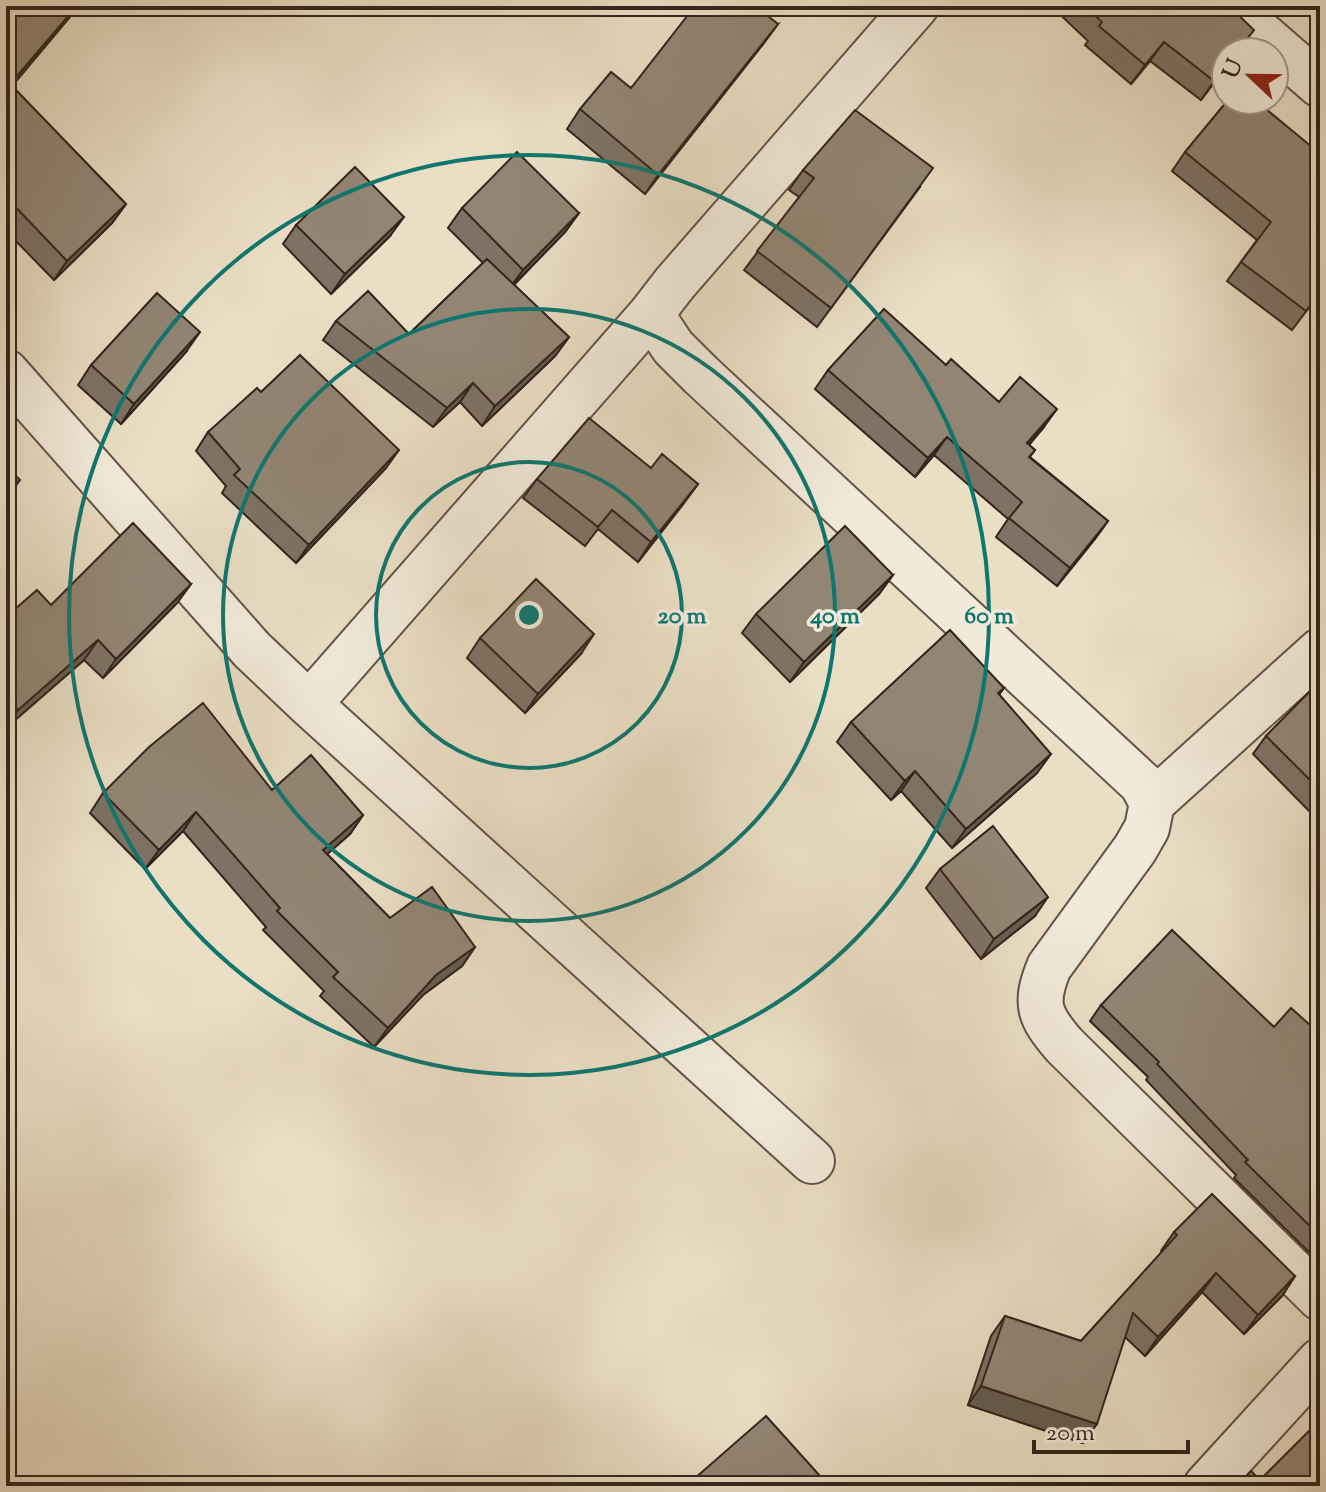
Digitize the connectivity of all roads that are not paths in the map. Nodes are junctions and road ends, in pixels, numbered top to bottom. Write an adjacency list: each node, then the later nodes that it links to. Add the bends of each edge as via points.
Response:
1 (916, 6): 4 (street)
2 (1229, 6): 3 (street)
3 (1320, 85)
4 (651, 314): 7 (street); 8 (street, via 701,375 1142,784)
5 (6, 372): 7 (street, via 252,650)
6 (1320, 651): 8 (street)
7 (309, 704): 9 (street)
8 (1152, 803): 10 (street, via 1135,849 1049,967 1040,1011 1064,1045)
9 (812, 1161)
10 (1320, 1298)
11 (1320, 1361): 12 (street)
12 (1206, 1486)

